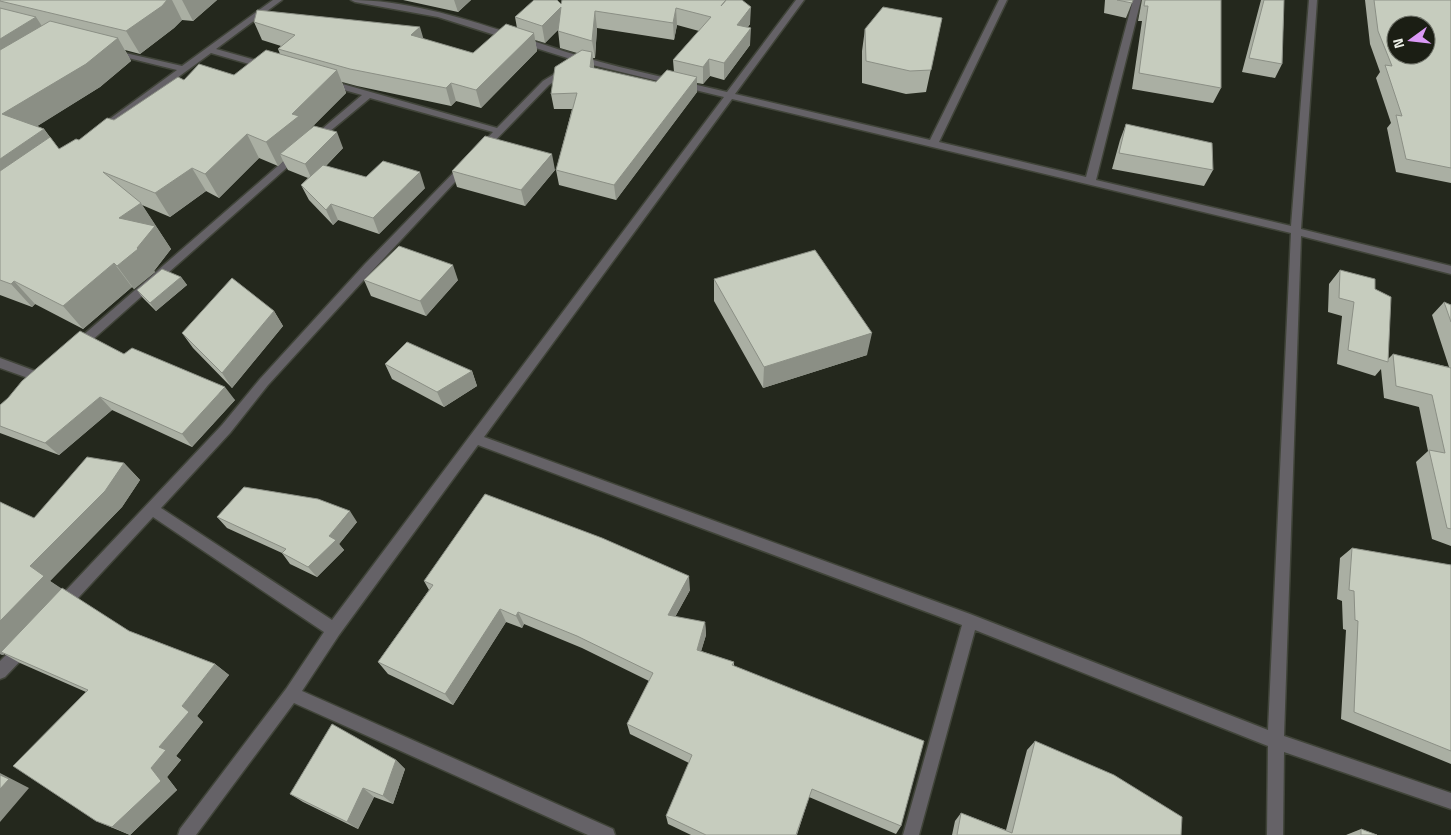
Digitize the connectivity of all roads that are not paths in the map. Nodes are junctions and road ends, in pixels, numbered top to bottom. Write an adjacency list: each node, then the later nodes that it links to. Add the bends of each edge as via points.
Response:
1 (278, 0): 8 (street)
2 (355, 0): 9 (street, via 447,17)
3 (800, 0): 14 (street)
4 (1002, 0): 17 (street)
5 (1137, 0): 18 (street)
6 (1313, 0): 19 (street)
7 (99, 48): 11 (street)
8 (209, 50): 10 (street); 11 (street)
9 (583, 60): 14 (street); 15 (street, via 546,83)
10 (275, 68)
11 (184, 69): 16 (street)
12 (322, 81): 13 (street)
13 (368, 95): 15 (street); 21 (street)
14 (728, 95): 17 (street); 24 (street)
15 (500, 131): 25 (street, via 369,267)
16 (96, 133)
17 (933, 144): 18 (street)
18 (1090, 183): 19 (street)
19 (1296, 231): 20 (street); 32 (street)
20 (1451, 270)
21 (71, 352)
22 (0, 363): 23 (street, via 46,375)
23 (29, 389)
24 (475, 438): 27 (street); 28 (street)
25 (152, 509): 26 (street); 28 (street)
26 (53, 616)
27 (970, 620): 32 (street); 36 (street)
28 (334, 630): 31 (street)
29 (33, 637): 30 (street)
30 (0, 672)
31 (291, 694): 34 (street); 35 (street)
32 (1276, 741): 33 (street); 37 (street)
33 (1451, 802)
34 (186, 835)
35 (607, 835)
36 (911, 835)
37 (1275, 835)

